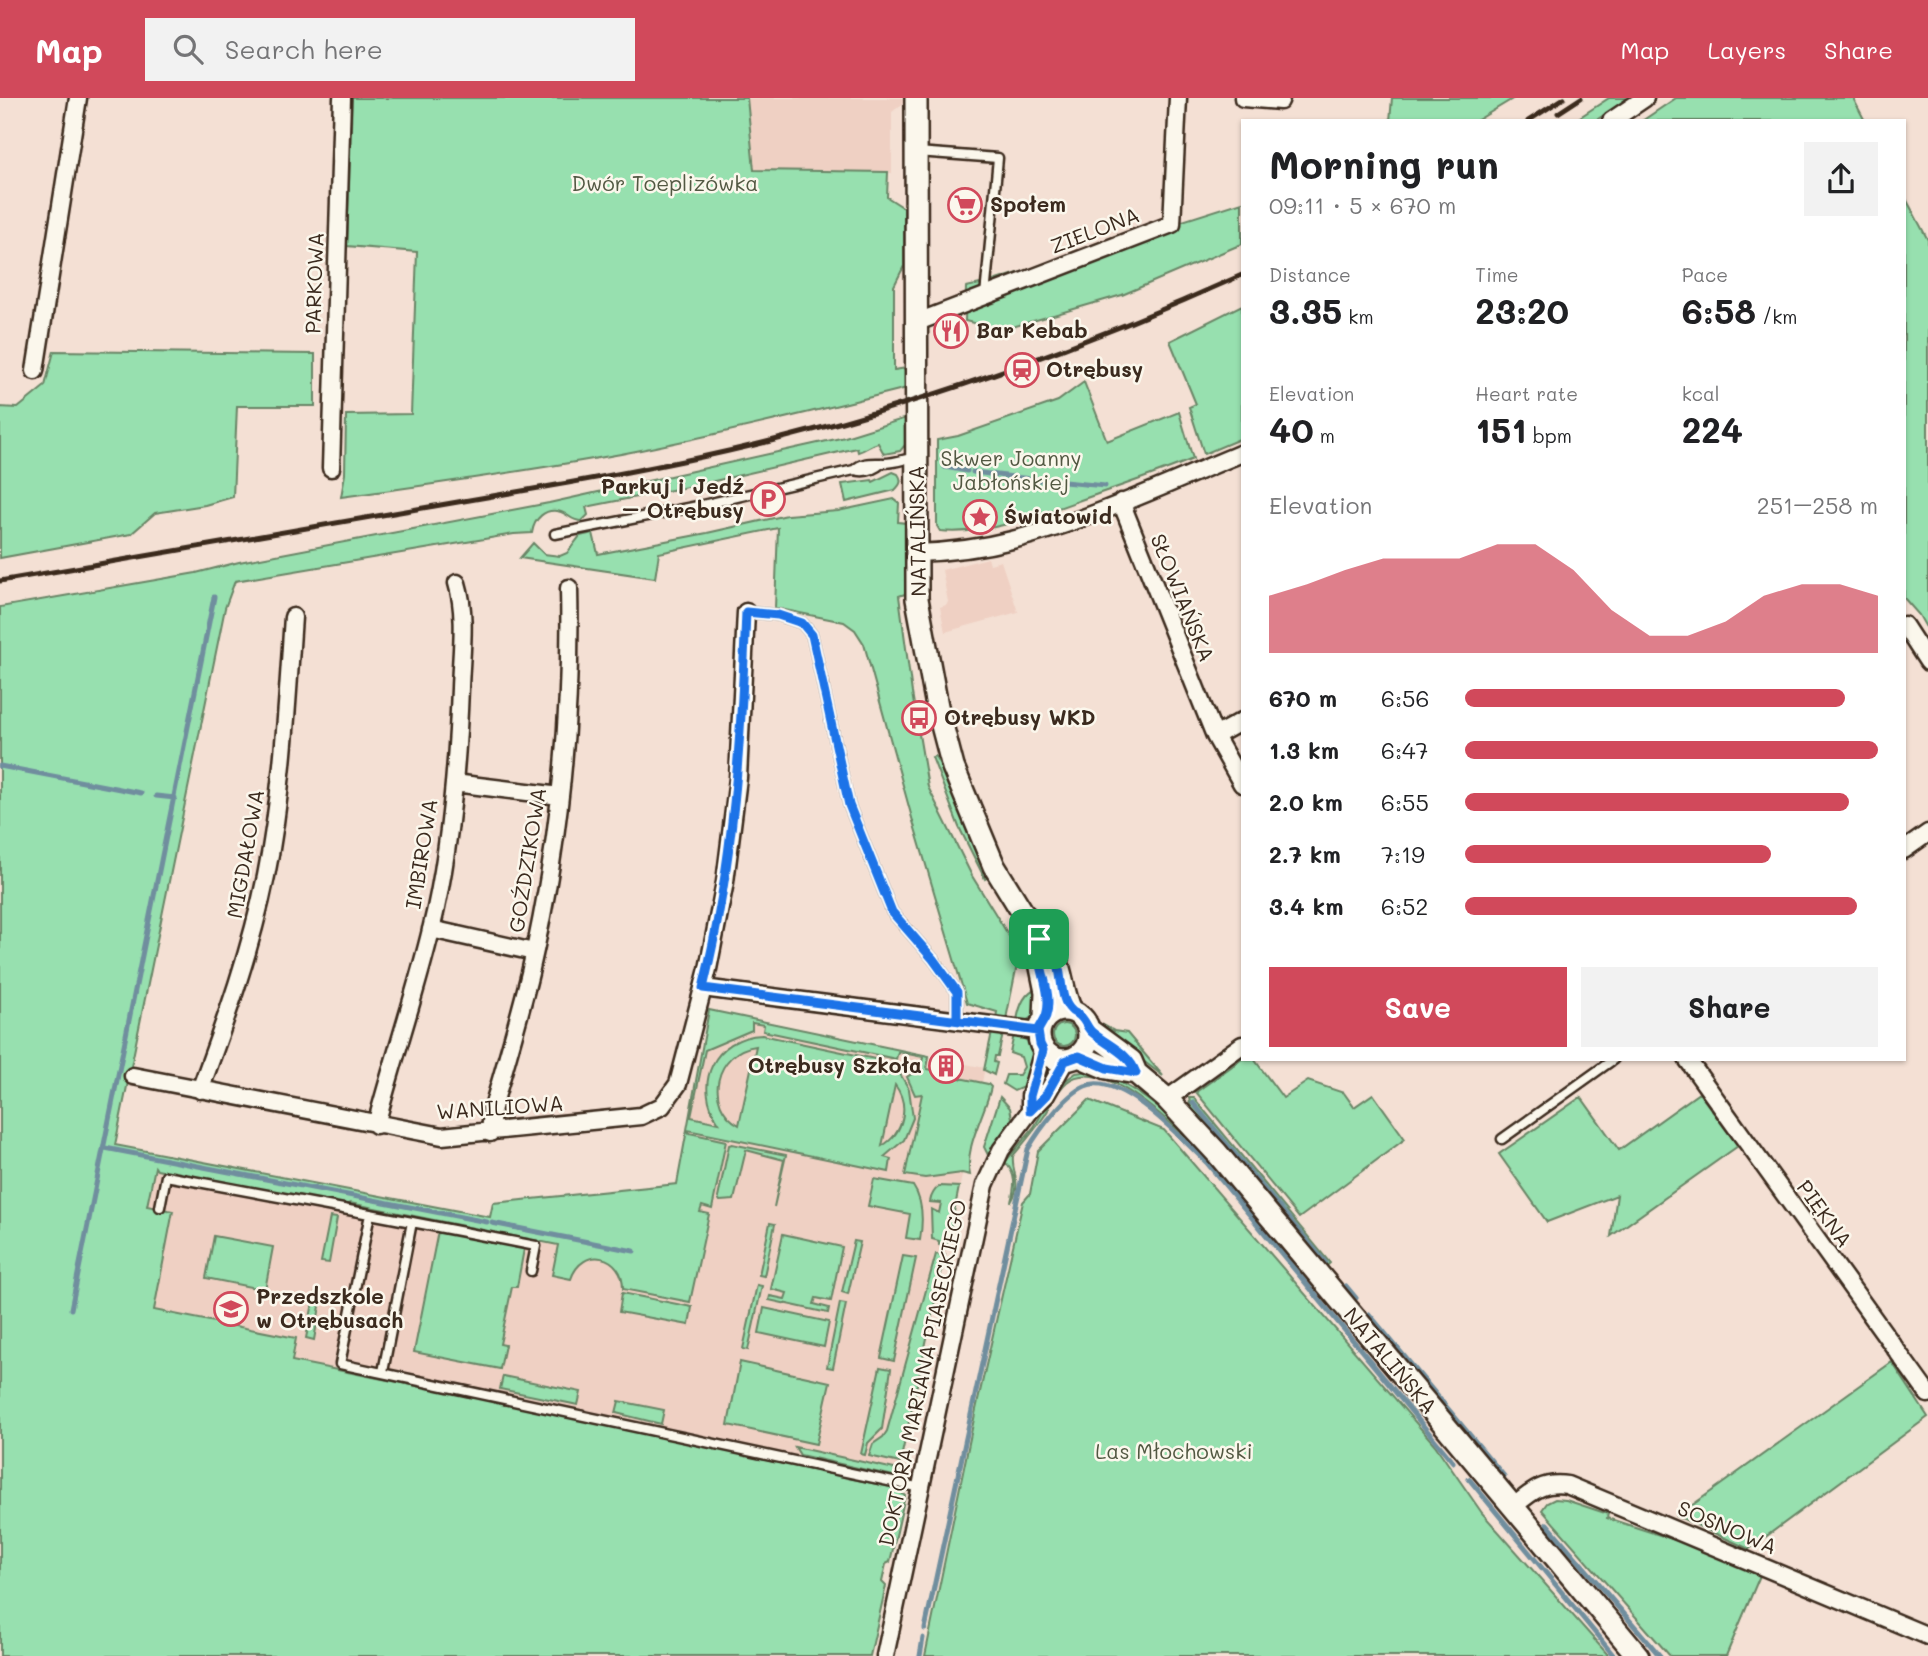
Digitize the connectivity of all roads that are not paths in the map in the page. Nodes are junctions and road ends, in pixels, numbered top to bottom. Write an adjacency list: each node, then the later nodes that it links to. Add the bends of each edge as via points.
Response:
1 (79, 98): 12 (street)
2 (342, 98): 15 (street, PARKOWA)
3 (916, 98): 9 (main road, NATALIŃSKA)
4 (1178, 98): 10 (street, ZIELONA, via 1172,224)
5 (1243, 98): 6 (street)
6 (1281, 98)
7 (1645, 98): 8 (street)
8 (1614, 119)
9 (916, 152): 10 (lane, via 998,158); 11 (main road, NATALIŃSKA)
10 (985, 296): 11 (street, ZIELONA)
11 (915, 323): 14 (main road, NATALIŃSKA)
12 (35, 371)
13 (1241, 453): 16 (street)
14 (916, 457): 17 (lane, via 860,464 854,470 698,506); 18 (main road, NATALIŃSKA)
15 (331, 468)
16 (1121, 502): 18 (street, via 1009,541); 26 (street, SŁOWIAŃSKA)
17 (555, 534)
18 (916, 553): 33 (main road, NATALIŃSKA, via 917,599 953,767 994,866)
19 (457, 583): 28 (street, IMBIROWA, via 463,611)
20 (569, 588): 29 (street, GOŹDZIKOWA)
21 (746, 612): 35 (street, WANILIOWA, via 738,778 725,882); 37 (lane, via 802,623 812,635 849,805 892,912 957,992)
22 (293, 617): 46 (street, MIGDAŁOWA, via 283,763 266,875 234,996)
23 (1906, 628): 24 (street)
24 (1928, 662)
25 (1241, 722): 26 (street)
26 (1215, 736): 27 (street, SŁOWIAŃSKA)
27 (1241, 782)
28 (454, 783): 29 (street); 32 (street, IMBIROWA)
29 (560, 796): 34 (street, GOŹDZIKOWA)
30 (1928, 833): 31 (street)
31 (1906, 849)
32 (431, 929): 34 (street); 49 (street, IMBIROWA)
33 (1039, 939): 36 (main road, NATALIŃSKA, via 1055,955); 39 (main road, NATALIŃSKA, via 1046,992)
34 (534, 953): 50 (street, GOŹDZIKOWA)
35 (703, 988): 37 (street); 50 (street, WANILIOWA, via 678,1084 656,1110 641,1116)
36 (1071, 1010): 38 (main road); 39 (main road, via 1057,1010)
37 (957, 1020): 39 (street)
38 (1089, 1030): 41 (main road, via 1088,1044); 44 (main road, NATALIŃSKA, via 1132,1061)
39 (1042, 1033): 41 (main road, via 1053,1058); 48 (street, DOKTORA MARIANA PIASECKIEGO)
40 (1241, 1046): 47 (street)
41 (1072, 1058): 44 (main road, NATALIŃSKA); 48 (street, DOKTORA MARIANA PIASECKIEGO)
42 (1611, 1061): 51 (lane)
43 (1688, 1061): 57 (street, PIĘKNA)
44 (1136, 1073): 47 (main road, NATALIŃSKA)
45 (132, 1076): 46 (street, WANILIOWA)
46 (200, 1090): 49 (street, WANILIOWA)
47 (1167, 1099): 59 (main road, NATALIŃSKA, via 1226,1163)
48 (1030, 1111): 58 (street, DOKTORA MARIANA PIASECKIEGO, via 998,1156 985,1185)
49 (376, 1125): 50 (street, WANILIOWA, via 442,1136)
50 (490, 1133)
51 (1502, 1139)
52 (160, 1208): 53 (lane, via 166,1176)
53 (370, 1214): 54 (lane); 56 (lane, via 340,1364)
54 (412, 1222): 55 (lane, via 536,1246); 56 (lane)
55 (531, 1271)
56 (383, 1372): 58 (lane)
57 (1928, 1394)
58 (921, 1488): 61 (street, DOKTORA MARIANA PIASECKIEGO)
59 (1512, 1508): 60 (street, SOSNOWA, via 1543,1485 1567,1485); 62 (main road, NATALIŃSKA)
60 (1928, 1636)
61 (885, 1656)
62 (1638, 1656)

